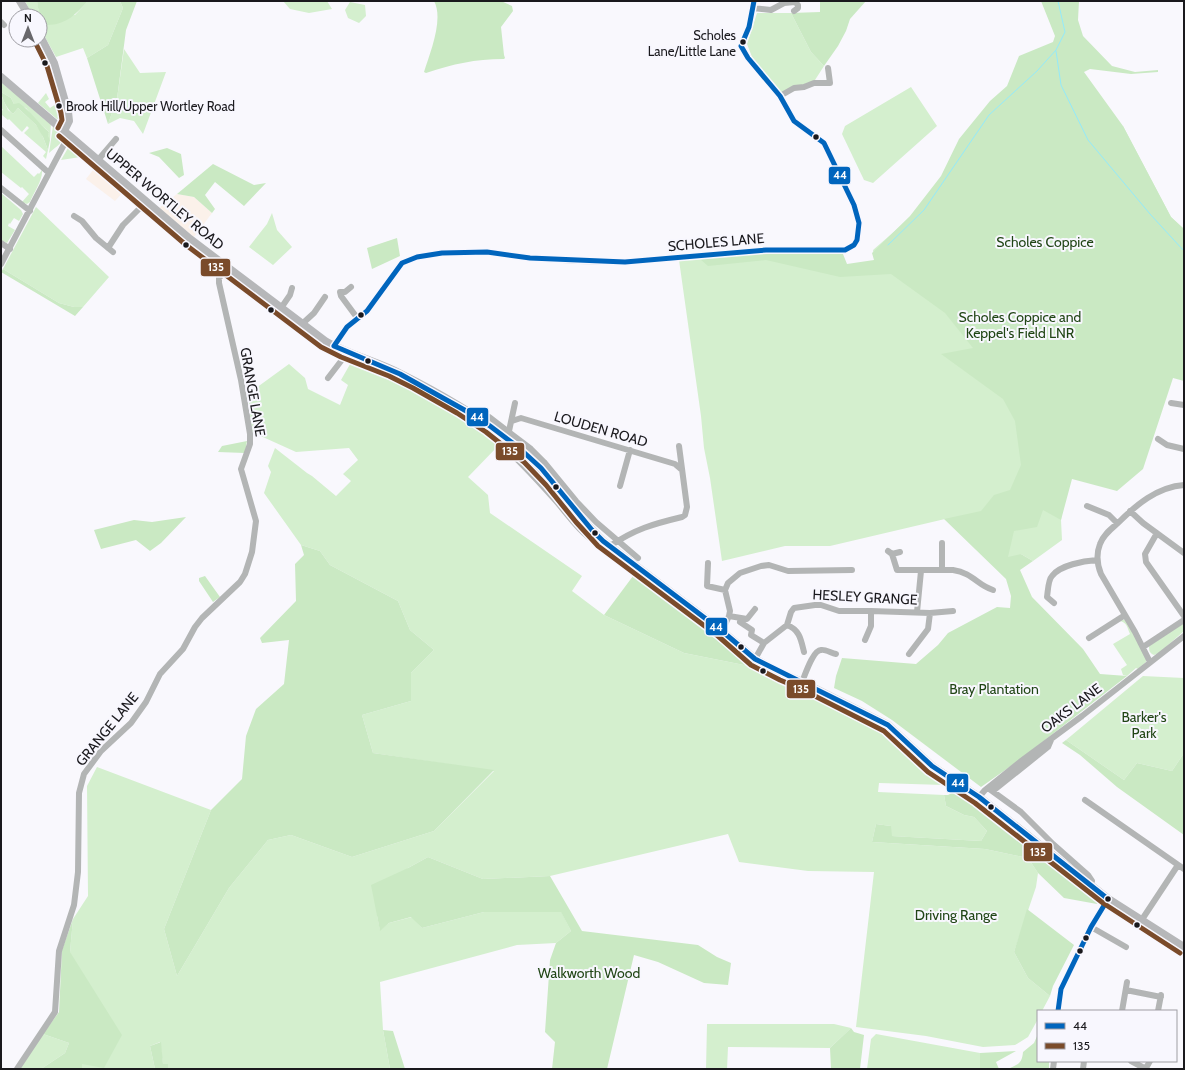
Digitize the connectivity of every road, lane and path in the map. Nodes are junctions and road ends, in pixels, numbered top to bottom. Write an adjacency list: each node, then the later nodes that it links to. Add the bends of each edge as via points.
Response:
1 (754, 1): 2 (street, SCHOLES LANE)
2 (753, 8): 3 (street, via 771,10 784,2 795,2 798,8); 7 (street, SCHOLES LANE, via 741,46)
3 (794, 11)
4 (46, 48): 9 (main road, via 60,81 69,118)
5 (828, 68): 7 (street, via 830,83 814,83 794,88)
6 (1, 77): 9 (main road, UPPER WORTLEY ROAD)
7 (780, 96): 25 (street, SCHOLES LANE, via 796,123 824,143 854,205 858,238 854,245 845,250 766,250 626,262 530,258 487,252 442,253 417,257 402,263 367,311)
8 (1, 130): 12 (street)
9 (67, 133): 11 (main road, UPPER WORTLEY ROAD); 12 (street)
10 (116, 139): 11 (street)
11 (98, 160): 14 (main road, UPPER WORTLEY ROAD)
12 (49, 172): 15 (street)
13 (1, 188): 15 (street)
14 (146, 202): 16 (street, via 122,225 111,250); 20 (main road, UPPER WORTLEY ROAD)
15 (30, 211): 18 (street)
16 (74, 216)
17 (1, 243): 18 (street)
18 (10, 249): 19 (street)
19 (1, 264)
20 (228, 268): 24 (main road, UPPER WORTLEY ROAD); 102 (street, GRANGE LANE, via 219,283 250,434 250,444 241,469 256,521 252,552 240,582 202,618 183,649 160,674 146,702 131,723 101,751 84,774 80,793 75,898 59,951 56,1012)
21 (351, 287): 25 (street, via 345,292 340,292)
22 (292, 288): 24 (street)
23 (325, 297): 26 (street, via 314,313)
24 (281, 308): 26 (main road, UPPER WORTLEY ROAD)
25 (358, 319): 27 (street, SCHOLES LANE, via 347,327)
26 (302, 324): 27 (main road, UPPER WORTLEY ROAD)
27 (334, 346): 28 (main road, UPPER WORTLEY ROAD)
28 (348, 352): 29 (street); 35 (main road, UPPER WORTLEY ROAD, via 400,374)
29 (328, 378)
30 (1171, 402): 32 (street)
31 (516, 403): 34 (street)
32 (1184, 406)
33 (490, 417): 35 (street, UPPER WORTLEY ROAD)
34 (512, 421): 35 (street); 39 (street, LOUDEN ROAD, via 521,418)
35 (508, 435): 47 (street, UPPER WORTLEY ROAD, via 544,462 576,501); 49 (main road, UPPER WORTLEY ROAD, via 541,468 592,530)
36 (1158, 439): 38 (street, via 1167,445)
37 (679, 446): 40 (street)
38 (1184, 449)
39 (630, 450): 40 (street, LOUDEN ROAD, via 675,464); 42 (street)
40 (682, 470): 47 (street, via 687,501 685,515 642,527)
41 (1184, 485): 44 (street, via 1157,493)
42 (620, 486)
43 (1087, 506): 45 (street, via 1109,515)
44 (1130, 511): 45 (street); 46 (street)
45 (1117, 523): 53 (street, via 1102,540)
46 (1157, 533): 51 (street); 68 (street, via 1145,554 1146,562)
47 (617, 540): 49 (street); 52 (street, UPPER WORTLEY ROAD)
48 (940, 542): 56 (street)
49 (606, 543): 72 (main road, UPPER WORTLEY ROAD)
50 (900, 552): 57 (street, via 890,552 896,573)
51 (1184, 553)
52 (638, 558)
53 (1097, 560): 60 (street, via 1078,562 1051,577 1047,597); 66 (street, via 1101,574)
54 (708, 563): 58 (street, via 707,586)
55 (852, 570): 58 (street, via 788,571 769,565 761,566 733,578)
56 (942, 570): 57 (street); 59 (street, via 961,571)
57 (921, 571): 64 (street)
58 (725, 590): 67 (street)
59 (993, 590)
60 (1054, 603)
61 (755, 609): 67 (street, via 747,619)
62 (872, 611): 64 (street, HESLEY GRANGE); 71 (street, HESLEY GRANGE, via 839,611 821,605 804,606 792,610); 75 (street, via 872,626)
63 (954, 611): 65 (street, HESLEY GRANGE)
64 (917, 612): 65 (street, HESLEY GRANGE)
65 (930, 613): 81 (street, via 928,630)
66 (1126, 615): 73 (street); 78 (street)
67 (729, 616): 72 (street)
68 (1184, 616)
69 (1184, 620): 78 (street)
70 (740, 622): 76 (street, via 752,630 751,635)
71 (788, 625): 76 (street, HESLEY GRANGE); 79 (street, via 799,633)
72 (722, 631): 82 (main road, UPPER WORTLEY ROAD)
73 (1089, 638)
74 (1182, 638): 77 (street, OAKS LANE); 83 (street, OAKS LANE)
75 (865, 640)
76 (764, 643): 82 (street, HESLEY GRANGE)
77 (1184, 645)
78 (1143, 647): 83 (street)
79 (804, 652)
80 (836, 654): 84 (street, via 818,650)
81 (909, 654)
82 (755, 659): 84 (main road, UPPER WORTLEY ROAD)
83 (1150, 662): 85 (street, OAKS LANE, via 1051,738)
84 (802, 682): 86 (main road, UPPER WORTLEY ROAD, via 888,725 932,766)
85 (990, 790): 86 (street, OAKS LANE); 90 (street, UPPER WORTLEY ROAD, via 1021,812 1088,875 1092,881)
86 (979, 797): 90 (main road, UPPER WORTLEY ROAD)
87 (1085, 800): 88 (street)
88 (1178, 865): 89 (street); 92 (street)
89 (1184, 869)
90 (1090, 885): 91 (main road, UPPER WORTLEY ROAD)
91 (1108, 899): 92 (main road, UPPER WORTLEY ROAD); 93 (street)
92 (1141, 921): 95 (main road, UPPER WORTLEY ROAD)
93 (1091, 927): 94 (street); 98 (street, via 1061,989)
94 (1126, 947)
95 (1184, 947)
96 (1127, 982): 97 (street)
97 (1126, 990): 99 (street); 100 (street, via 1161,995)
98 (1058, 1010)
99 (1122, 1010)
100 (1158, 1010)
101 (1133, 1062): 103 (street)
102 (17, 1069)
103 (1146, 1069)

